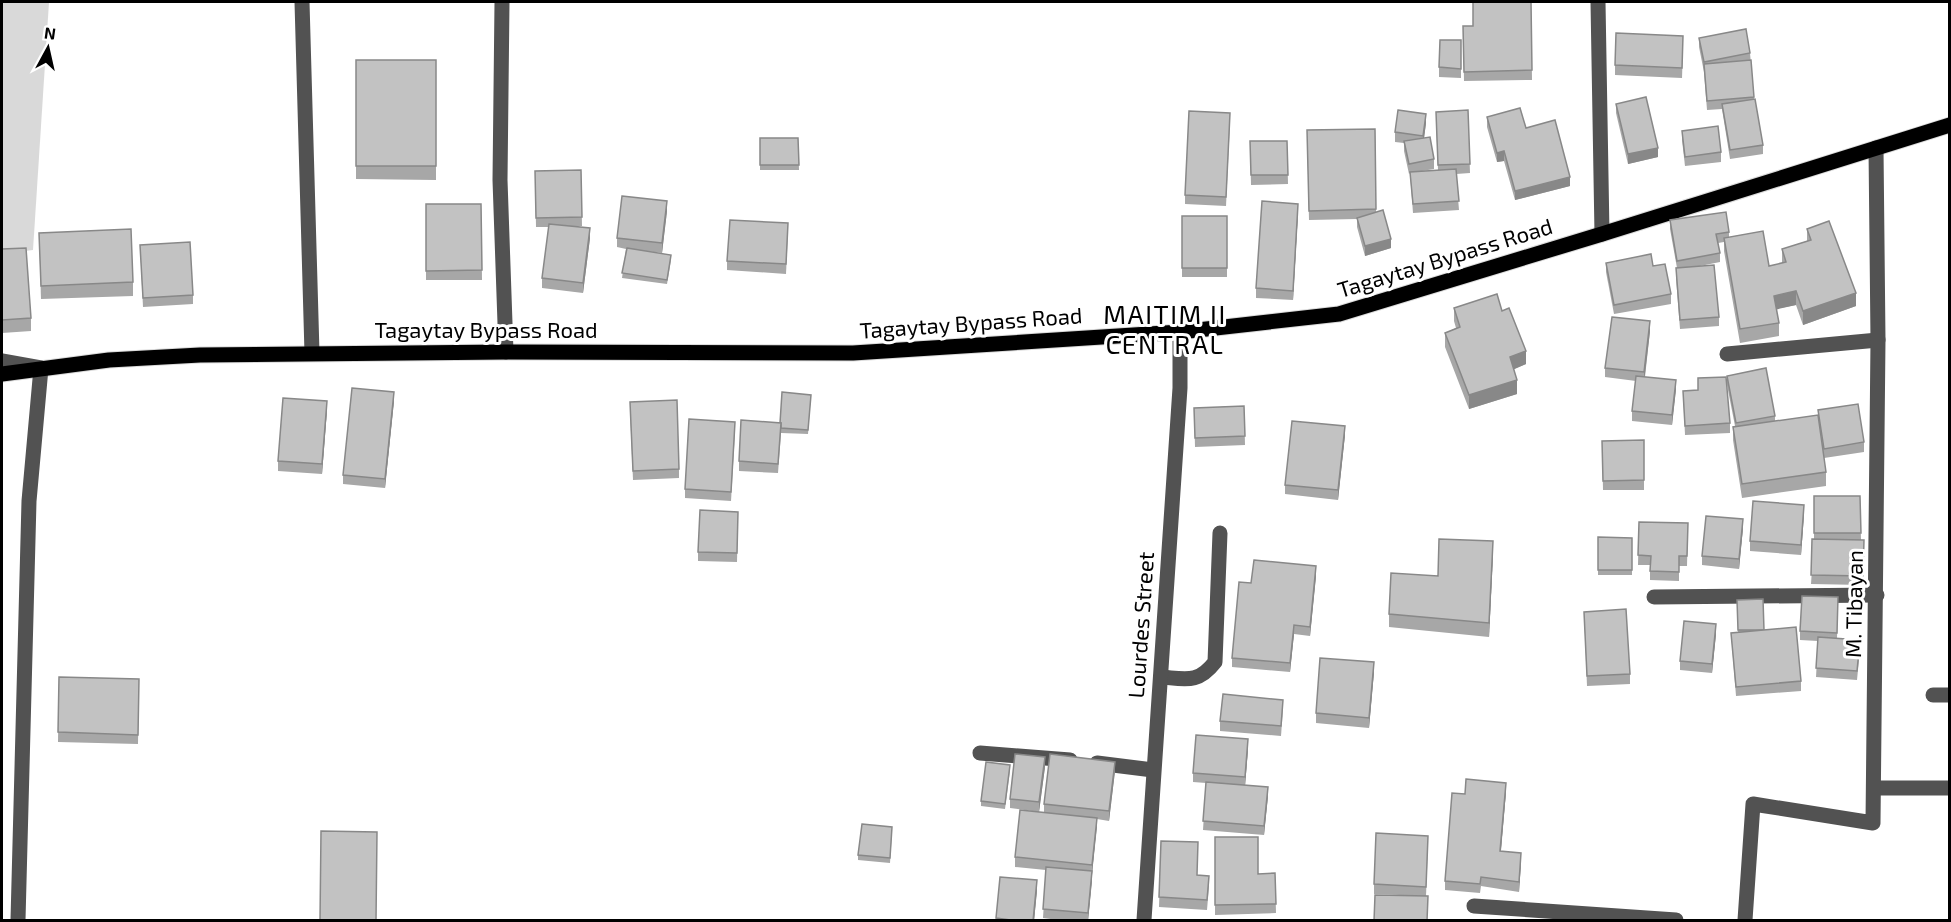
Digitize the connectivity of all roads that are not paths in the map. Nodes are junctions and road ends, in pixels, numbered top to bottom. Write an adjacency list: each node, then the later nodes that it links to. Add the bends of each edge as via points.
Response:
1 (302, 2): 10 (street)
2 (502, 2): 9 (street, via 500,180)
3 (1598, 2): 6 (street)
4 (1950, 125): 5 (main road, Tagaytay Bypass Road)
5 (1876, 148): 6 (main road, Tagaytay Bypass Road); 8 (street, M. Tibayan)
6 (1602, 234): 7 (main road, Tagaytay Bypass Road, via 1339,314)
7 (1180, 332): 9 (main road, Tagaytay Bypass Road, via 853,353); 18 (street, Lourdes Street, via 1180,388)
8 (1878, 340): 11 (street); 16 (street, M. Tibayan)
9 (506, 352): 10 (main road, Tagaytay Bypass Road)
10 (312, 353): 13 (main road, Tagaytay Bypass Road, via 109,360)
11 (1727, 354)
12 (2, 361): 13 (street)
13 (41, 368): 14 (main road, Tagaytay Bypass Road); 26 (street, via 29,501)
14 (2, 374)
15 (1220, 533): 18 (street, via 1215,662 1206,673 1189,679)
16 (1877, 595): 17 (street); 23 (street, M. Tibayan)
17 (1654, 597)
18 (1161, 676): 22 (street, Lourdes Street)
19 (1933, 695): 20 (street)
20 (1950, 695)
21 (980, 753): 22 (street)
22 (1153, 770): 27 (street, Lourdes Street)
23 (1874, 788): 24 (street); 29 (street, M. Tibayan, via 1873,823 1753,804)
24 (1950, 788)
25 (1474, 906): 28 (street)
26 (18, 921)
27 (1144, 921)
28 (1676, 921)
29 (1745, 921)

